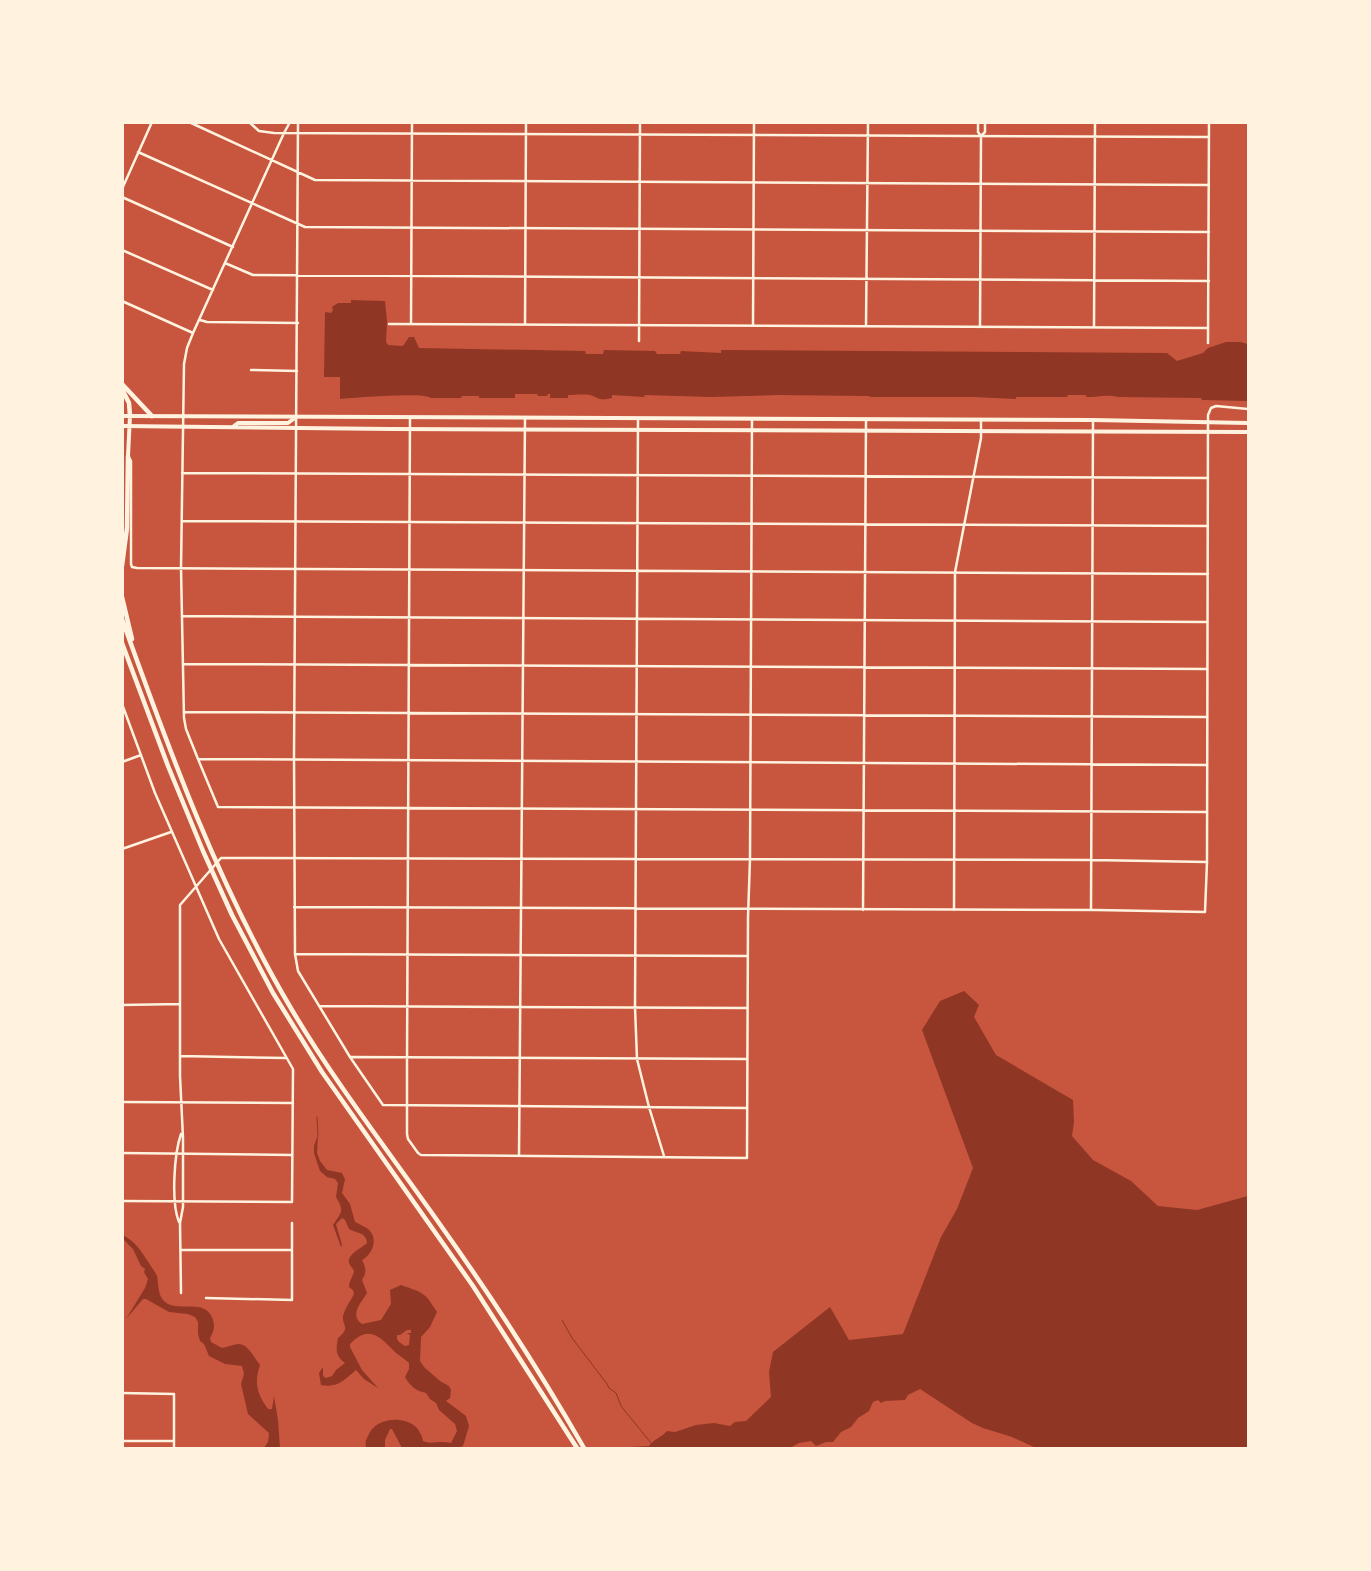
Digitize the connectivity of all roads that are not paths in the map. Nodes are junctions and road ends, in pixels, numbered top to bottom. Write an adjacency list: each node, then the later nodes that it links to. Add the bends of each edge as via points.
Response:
1 (152, 122): 25 (street)
2 (189, 122): 26 (street)
3 (249, 122): 16 (street, via 259,131)
4 (290, 122): 16 (street)
5 (298, 122): 17 (street)
6 (412, 122): 15 (street)
7 (526, 122): 18 (street)
8 (640, 122): 19 (street)
9 (754, 122): 20 (street)
10 (868, 122): 21 (street)
11 (978, 122): 22 (street)
12 (985, 122): 22 (street, via 985,132)
13 (1095, 122): 23 (street)
14 (1209, 122): 24 (street)
15 (412, 132): 17 (street); 18 (street); 28 (street)
16 (284, 133): 17 (street); 26 (street)
17 (298, 133): 27 (street)
18 (526, 134): 19 (street); 29 (street)
19 (640, 134): 20 (street); 30 (street)
20 (754, 135): 21 (street); 31 (street)
21 (868, 135): 22 (street); 32 (street)
22 (981, 136): 23 (street); 33 (street)
23 (1095, 136): 24 (street); 34 (street)
24 (1209, 137): 35 (street)
25 (138, 152): 36 (street); 38 (street)
26 (272, 160): 27 (street); 38 (street)
27 (299, 172): 28 (street, via 316,180); 39 (street)
28 (412, 180): 29 (street); 40 (street)
29 (526, 181): 30 (street); 41 (street)
30 (640, 182): 31 (street); 42 (street)
31 (754, 182): 32 (street); 43 (street)
32 (867, 183): 33 (street); 44 (street)
33 (981, 183): 34 (street); 45 (street)
34 (1095, 184): 35 (street); 46 (street)
35 (1209, 185): 47 (street)
36 (122, 189)
37 (122, 197): 48 (street)
38 (252, 203): 39 (street); 48 (street)
39 (298, 224): 40 (street, via 305,227); 51 (street)
40 (412, 228): 41 (street); 52 (street)
41 (526, 229): 42 (street); 53 (street)
42 (639, 229): 43 (street); 54 (street)
43 (753, 230): 44 (street); 55 (street)
44 (867, 230): 45 (street); 56 (street)
45 (981, 231): 46 (street); 57 (street)
46 (1095, 231): 47 (street); 58 (street)
47 (1209, 232): 59 (street)
48 (233, 246): 50 (street)
49 (122, 250): 60 (street)
50 (225, 263): 51 (street, via 253,275); 60 (street)
51 (298, 275): 52 (street); 63 (street)
52 (412, 276): 53 (street); 65 (street)
53 (525, 276): 54 (street); 66 (street)
54 (639, 277): 55 (street); 67 (street)
55 (753, 278): 56 (street); 68 (street)
56 (867, 278): 57 (street); 69 (street)
57 (981, 279): 58 (street); 70 (street)
58 (1094, 280): 59 (street); 71 (street)
59 (1208, 281): 72 (street)
60 (213, 290): 62 (street)
61 (122, 301): 73 (street)
62 (199, 319): 63 (street, via 206,322); 73 (street)
63 (298, 323): 77 (street)
64 (389, 324): 65 (street)
65 (411, 324): 66 (street)
66 (525, 324): 67 (street)
67 (639, 325): 68 (street); 74 (street)
68 (753, 325): 69 (street)
69 (866, 326): 70 (street)
70 (980, 327): 71 (street)
71 (1094, 327): 72 (street)
72 (1208, 328): 75 (street)
73 (193, 333): 84 (street, via 185,359)
74 (639, 341)
75 (1208, 343)
76 (251, 370): 77 (street)
77 (297, 371): 86 (street)
78 (122, 384): 83 (highway)
79 (122, 389): 82 (highway, via 129,403)
80 (1248, 409): 93 (street, via 1216,406 1210,410)
81 (122, 416): 82 (main road)
82 (130, 416): 83 (main road); 96 (main road)
83 (152, 416): 84 (main road)
84 (182, 416): 86 (main road); 97 (street)
85 (410, 416): 86 (main road); 87 (main road); 100 (street)
86 (296, 417): 98 (main road, via 288,422 238,422); 99 (street)
87 (525, 418): 88 (main road); 101 (street)
88 (638, 419): 89 (main road); 102 (street)
89 (752, 419): 90 (main road); 103 (street)
90 (866, 419): 91 (main road); 104 (street)
91 (981, 420): 92 (main road); 105 (street)
92 (1093, 420): 93 (main road); 106 (street)
93 (1208, 421): 94 (main road); 107 (street)
94 (1248, 423)
95 (122, 426): 96 (main road)
96 (129, 426): 97 (main road); 109 (main road)
97 (182, 426): 98 (main road); 110 (street)
98 (233, 426): 99 (main road)
99 (296, 427): 100 (main road); 111 (street)
100 (410, 428): 101 (main road); 112 (street)
101 (524, 429): 102 (main road); 113 (street)
102 (638, 430): 103 (main road); 114 (street)
103 (752, 430): 104 (main road); 115 (street)
104 (866, 430): 105 (main road); 116 (street)
105 (981, 431): 106 (main road); 117 (street)
106 (1093, 431): 107 (main road); 118 (street)
107 (1208, 431): 108 (main road); 119 (street)
108 (1248, 432)
109 (128, 456): 130 (highway, via 127,528); 131 (street, via 131,461 132,567)
110 (182, 473): 111 (street); 120 (street)
111 (296, 473): 112 (street); 121 (street)
112 (410, 474): 113 (street); 122 (street)
113 (524, 475): 114 (street); 123 (street)
114 (638, 475): 115 (street); 124 (street)
115 (752, 476): 116 (street); 125 (street)
116 (866, 477): 117 (street); 126 (street)
117 (973, 477): 118 (street); 127 (street)
118 (1093, 477): 119 (street); 128 (street)
119 (1208, 478): 129 (street)
120 (182, 521): 121 (street); 131 (street)
121 (296, 522): 122 (street); 132 (street)
122 (410, 522): 123 (street); 133 (street)
123 (524, 522): 124 (street); 134 (street)
124 (638, 523): 125 (street); 135 (street)
125 (752, 524): 126 (street); 136 (street)
126 (866, 524): 127 (street); 137 (street)
127 (964, 525): 128 (street); 138 (street)
128 (1093, 526): 129 (street); 139 (street)
129 (1208, 526): 140 (street)
130 (122, 566)
131 (182, 568): 132 (street); 142 (street)
132 (296, 569): 133 (street); 143 (street)
133 (410, 570): 134 (street); 144 (street)
134 (524, 570): 135 (street); 145 (street)
135 (637, 571): 136 (street); 147 (street)
136 (751, 571): 137 (street); 148 (street)
137 (865, 572): 138 (street); 149 (street)
138 (955, 572): 139 (street); 150 (street)
139 (1093, 573): 140 (street); 151 (street)
140 (1208, 574): 152 (street)
141 (122, 597): 154 (highway)
142 (182, 616): 143 (street); 155 (street)
143 (295, 617): 144 (street); 156 (street)
144 (410, 617): 145 (street); 157 (street)
145 (523, 618): 147 (street); 158 (street)
146 (122, 619): 154 (highway)
147 (637, 619): 148 (street); 159 (street)
148 (751, 619): 149 (street); 160 (street)
149 (865, 620): 150 (street); 161 (street)
150 (956, 620): 151 (street); 162 (street)
151 (1093, 621): 152 (street); 163 (street)
152 (1207, 622): 164 (street)
153 (123, 644): 262 (highway, via 203,851 280,1006 346,1107 462,1270)
154 (137, 660): 264 (highway, via 208,845 249,933 281,991 353,1103 488,1294)
155 (184, 664): 156 (street); 166 (street)
156 (295, 664): 157 (street); 167 (street)
157 (409, 665): 158 (street); 168 (street)
158 (523, 666): 159 (street); 169 (street)
159 (637, 666): 160 (street); 170 (street)
160 (750, 667): 161 (street); 171 (street)
161 (865, 667): 162 (street); 172 (street)
162 (955, 668): 163 (street); 173 (street)
163 (1092, 669): 164 (street); 174 (street)
164 (1207, 669): 175 (street)
165 (122, 704): 176 (street)
166 (184, 712): 167 (street); 177 (street, via 185,726)
167 (295, 712): 168 (street); 178 (street)
168 (409, 713): 169 (street); 179 (street)
169 (523, 714): 170 (street); 180 (street)
170 (636, 714): 171 (street); 182 (street)
171 (750, 714): 172 (street); 183 (street)
172 (864, 715): 173 (street); 184 (street)
173 (955, 716): 174 (street); 185 (street)
174 (1092, 716): 175 (street); 186 (street)
175 (1207, 717): 187 (street)
176 (141, 755): 181 (street); 197 (street)
177 (198, 759): 178 (street); 188 (street, via 218,807)
178 (294, 760): 179 (street); 188 (street)
179 (409, 760): 180 (street); 189 (street)
180 (523, 761): 182 (street); 190 (street)
181 (122, 762)
182 (636, 762): 183 (street); 191 (street)
183 (750, 762): 184 (street); 192 (street)
184 (864, 763): 185 (street); 193 (street)
185 (955, 763): 186 (street); 194 (street)
186 (1092, 764): 187 (street); 195 (street)
187 (1207, 765): 196 (street)
188 (294, 808): 189 (street); 199 (street)
189 (408, 808): 190 (street); 200 (street)
190 (522, 809): 191 (street); 201 (street)
191 (636, 809): 192 (street); 202 (street)
192 (750, 810): 193 (street); 203 (street)
193 (864, 810): 194 (street); 204 (street)
194 (955, 811): 195 (street); 205 (street)
195 (1092, 812): 196 (street); 206 (street)
196 (1207, 812): 207 (street)
197 (171, 832): 198 (street); 208 (street)
198 (122, 849)
199 (294, 857): 200 (street); 208 (street, via 221,858); 209 (street)
200 (408, 858): 201 (street); 210 (street)
201 (522, 858): 202 (street); 211 (street)
202 (636, 859): 203 (street); 212 (street)
203 (750, 860): 204 (street); 213 (street)
204 (863, 860): 205 (street); 214 (street)
205 (954, 860): 206 (street); 215 (street)
206 (1092, 860): 207 (street); 216 (street)
207 (1207, 862): 216 (street, via 1205,912)
208 (196, 887): 223 (street, via 180,905); 230 (street, via 219,939)
209 (294, 907): 210 (street); 217 (street)
210 (408, 907): 211 (street); 218 (street)
211 (522, 908): 212 (street); 219 (street)
212 (635, 908): 213 (street); 220 (street)
213 (749, 909): 214 (street); 221 (street)
214 (863, 910): 215 (street)
215 (954, 910): 216 (street)
216 (1091, 910)
217 (295, 954): 218 (street); 224 (street, via 298,972)
218 (408, 955): 219 (street); 225 (street)
219 (522, 956): 220 (street); 226 (street)
220 (635, 956): 221 (street); 227 (street)
221 (748, 956): 228 (street)
222 (122, 1004): 223 (street)
223 (180, 1004): 229 (street)
224 (319, 1006): 225 (street); 231 (street)
225 (407, 1006): 226 (street); 232 (street)
226 (521, 1007): 227 (street); 233 (street)
227 (635, 1008): 228 (street); 234 (street)
228 (747, 1008): 235 (street)
229 (180, 1056): 230 (street); 237 (street)
230 (287, 1058): 238 (street, via 293,1070)
231 (350, 1058): 232 (street); 239 (street, via 383,1105)
232 (407, 1058): 233 (street); 239 (street)
233 (521, 1058): 234 (street); 240 (street)
234 (637, 1059): 235 (street); 241 (street)
235 (747, 1059): 242 (street)
236 (122, 1102): 237 (street)
237 (181, 1103): 238 (street); 243 (street)
238 (293, 1103): 247 (street)
239 (407, 1105): 240 (street); 248 (street, via 408,1139 420,1154)
240 (520, 1106): 241 (street); 248 (street)
241 (648, 1107): 242 (street); 249 (street)
242 (747, 1108): 249 (street, via 747,1158)
243 (182, 1132): 245 (street); 246 (street)
244 (122, 1153): 245 (street)
245 (176, 1154): 246 (street); 251 (street)
246 (183, 1154): 247 (street); 252 (street)
247 (292, 1155): 252 (street, via 292,1202)
248 (520, 1156): 249 (street)
249 (664, 1156)
250 (122, 1201): 251 (street)
251 (176, 1202): 252 (street); 253 (street)
252 (182, 1202): 253 (street)
253 (180, 1223): 255 (street)
254 (292, 1223): 256 (street)
255 (181, 1250): 256 (street); 257 (street)
256 (292, 1250): 258 (street, via 292,1300)
257 (181, 1293)
258 (206, 1298)
259 (122, 1394): 261 (street, via 174,1394)
260 (122, 1441): 261 (street)
261 (174, 1441): 263 (street)
262 (576, 1447)
263 (174, 1448)
264 (584, 1448)

